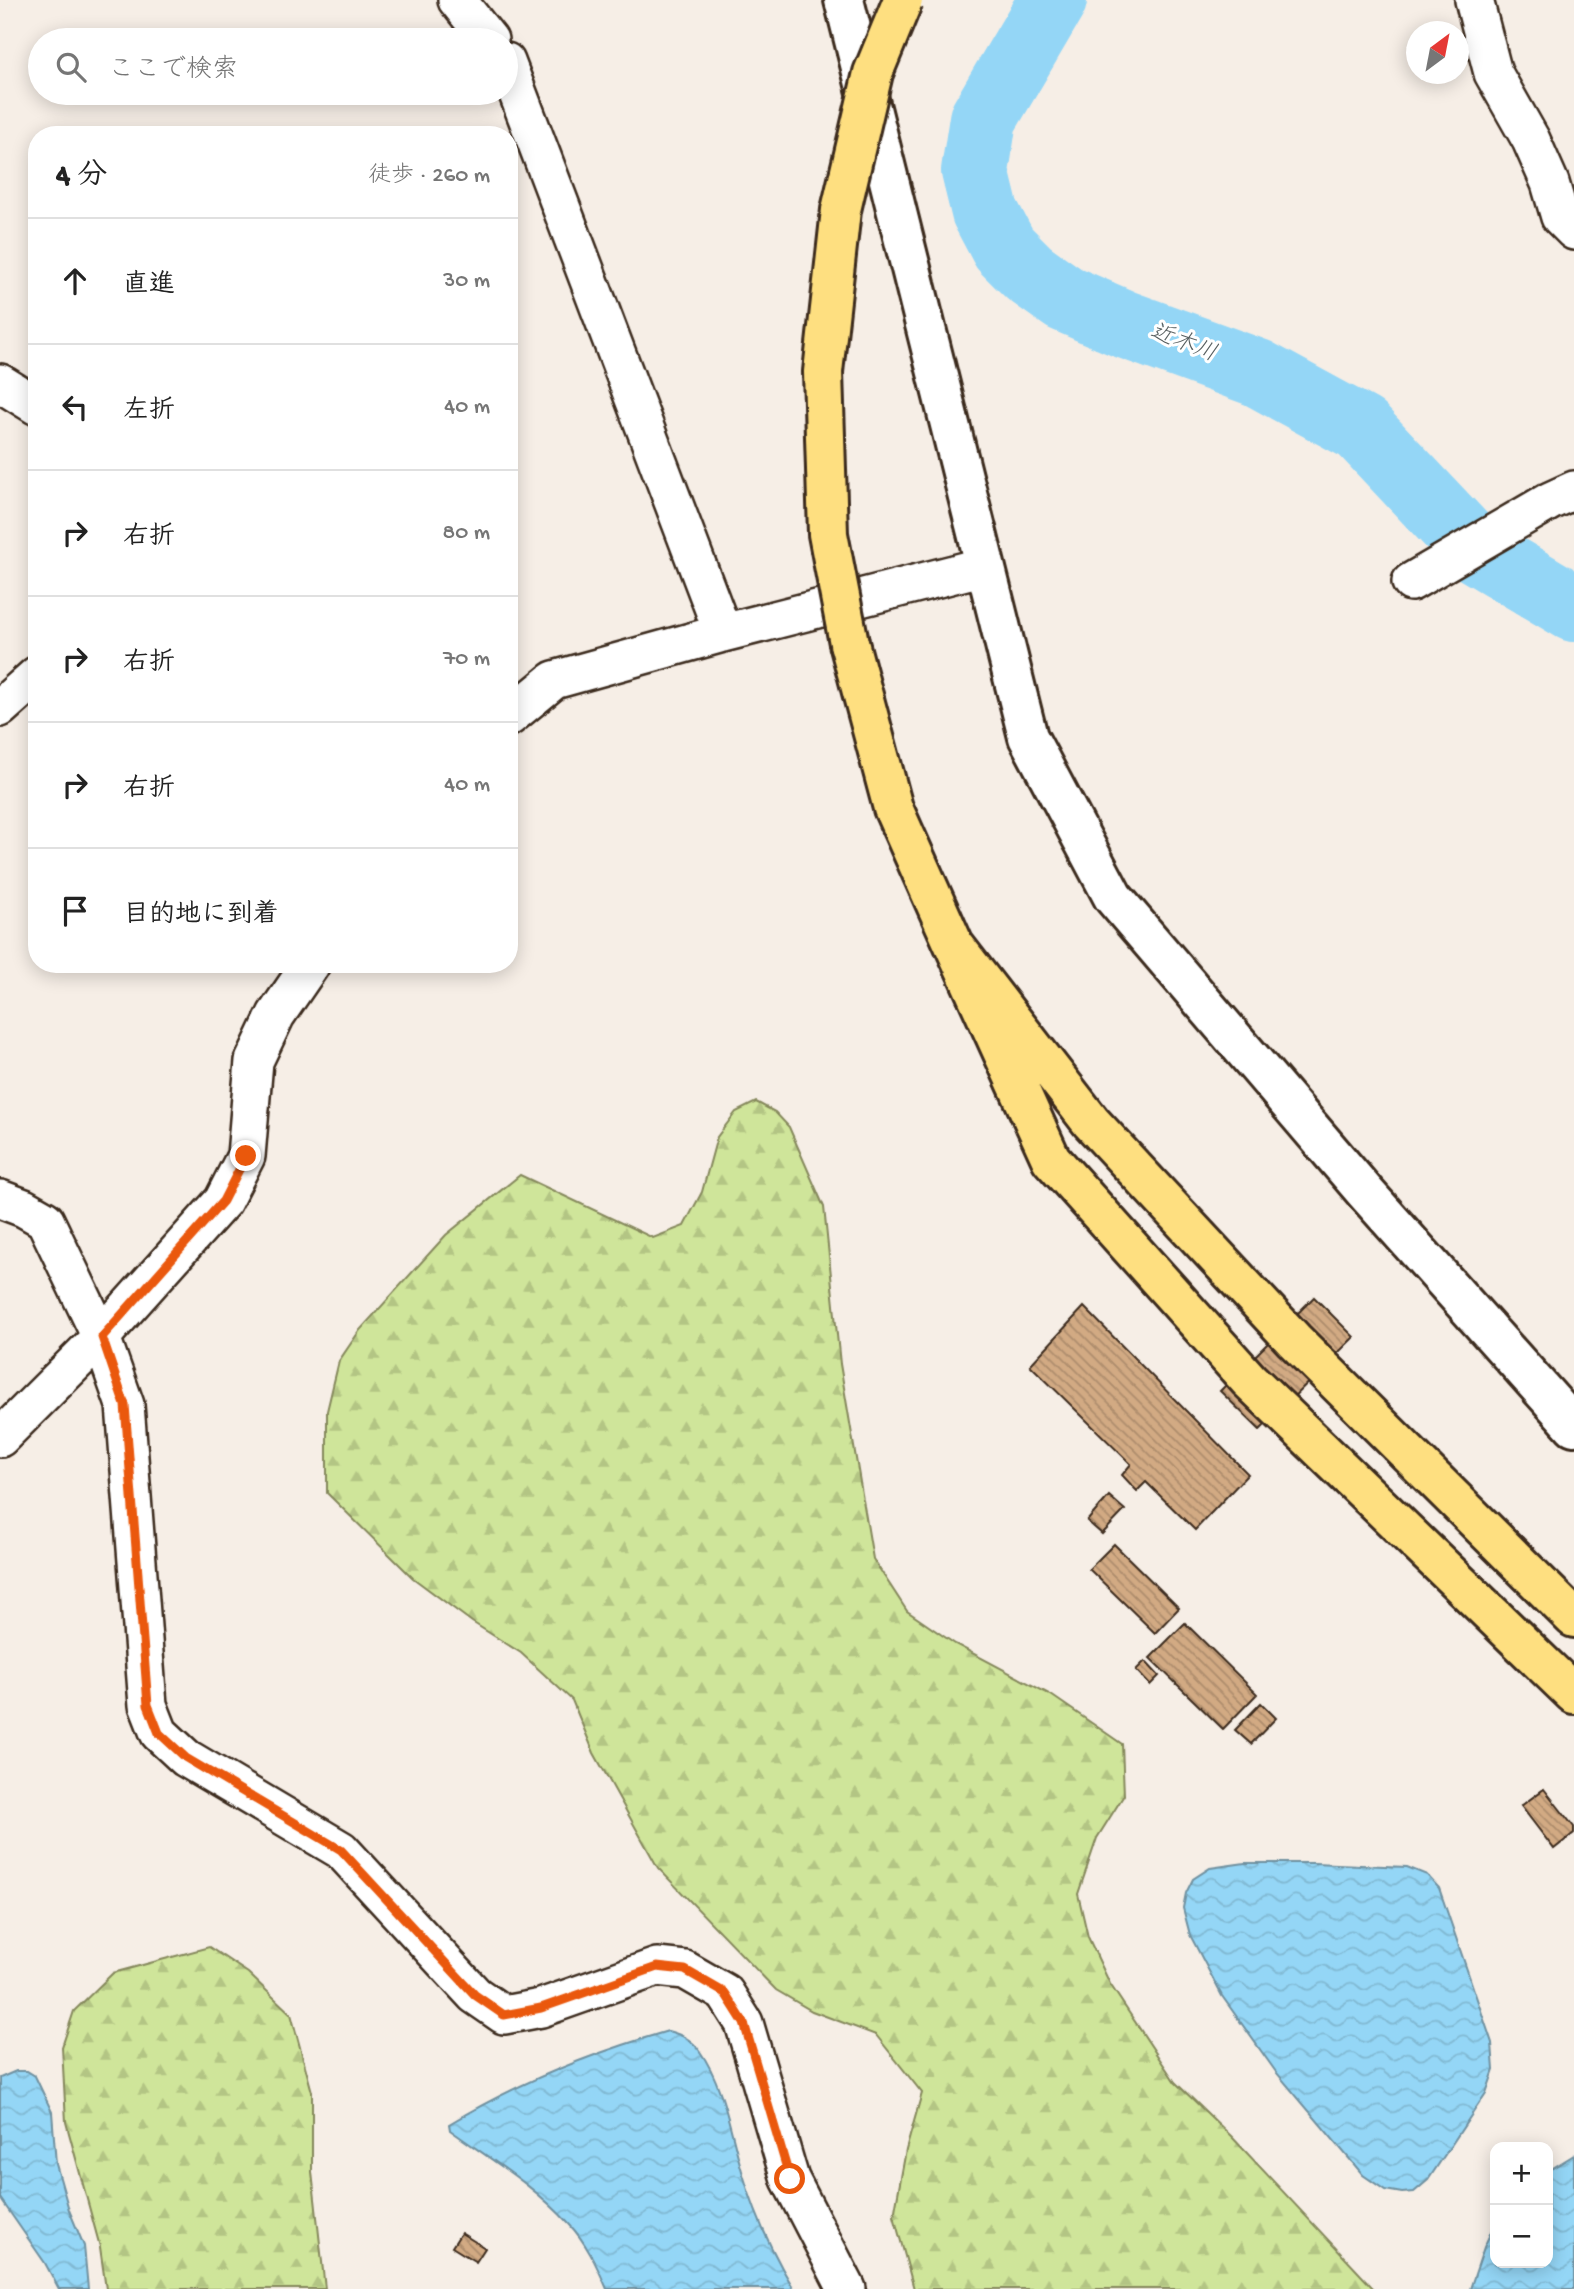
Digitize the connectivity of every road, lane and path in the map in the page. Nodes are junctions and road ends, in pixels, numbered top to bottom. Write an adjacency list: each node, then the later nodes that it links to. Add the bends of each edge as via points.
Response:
1 (457, 0): 5 (street)
2 (844, 0): 11 (street)
3 (903, 0): 17 (highway, bridge, via 873,72 841,210 823,372 828,534 849,643 893,808)
4 (1474, 0): 7 (street, via 1493,73 1531,140 1560,217)
5 (479, 28)
6 (518, 94): 13 (street)
7 (1574, 231)
8 (0, 383): 9 (street)
9 (28, 400)
10 (1562, 496): 12 (street)
11 (985, 566): 13 (street); 21 (street, via 1028,737 1113,897 1365,1192)
12 (1410, 582)
13 (723, 633): 16 (street, via 554,680)
14 (28, 683): 15 (street)
15 (0, 708)
16 (518, 710)
17 (954, 944): 23 (highway, via 1091,1122 1294,1340); 24 (highway, via 1051,1159 1248,1380)
18 (305, 973): 20 (street, via 276,1014 254,1061 246,1156 223,1201)
19 (0, 1199): 20 (street, via 45,1220)
20 (102, 1337): 22 (street); 25 (street, via 125,1405 148,1705 159,1733 186,1758 341,1850 475,1995 504,2015 541,2008 657,1967 685,1970 725,1993 744,2023 790,2179)
21 (1574, 1426)
22 (0, 1438)
23 (1574, 1618)
24 (1574, 1694)
25 (847, 2289)

